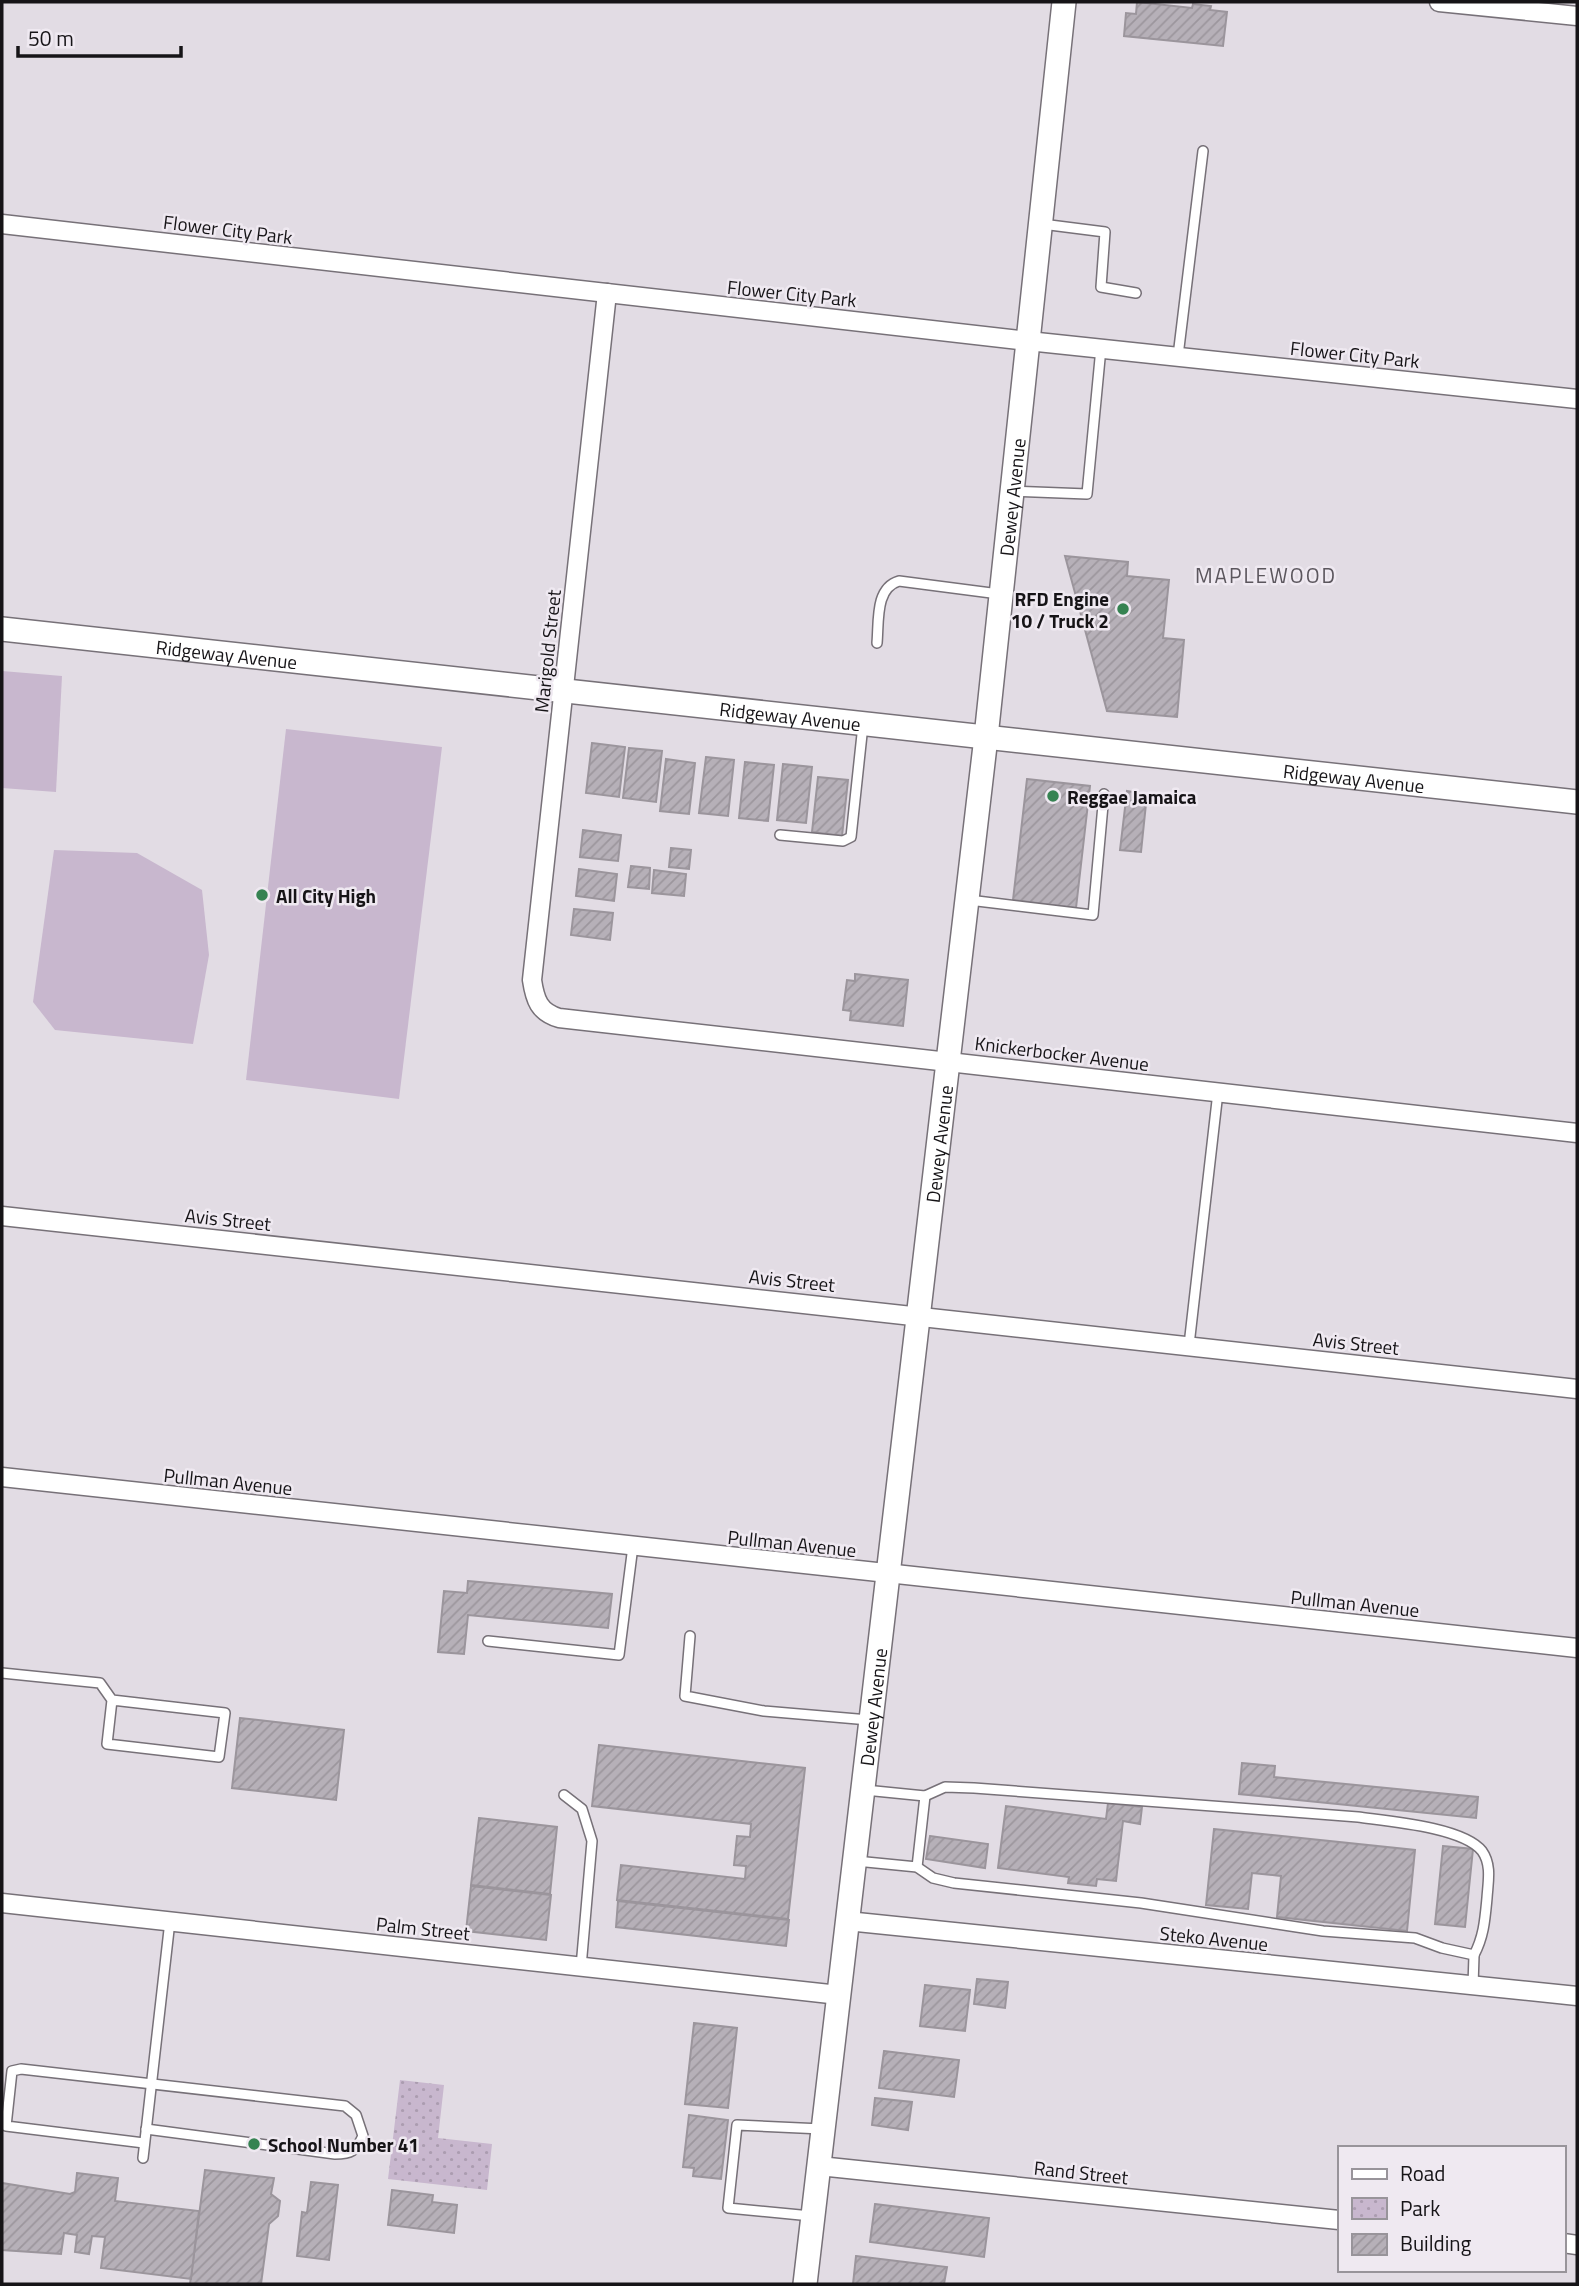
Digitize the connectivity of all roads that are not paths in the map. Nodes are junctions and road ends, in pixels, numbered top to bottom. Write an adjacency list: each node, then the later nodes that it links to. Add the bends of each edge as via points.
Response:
1 (1063, 2): 6 (street, Dewey Avenue)
2 (1440, 2): 3 (street)
3 (1577, 16)
4 (1203, 151): 11 (lane)
5 (2, 224): 7 (street, Flower City Park)
6 (1040, 224): 8 (lane, via 1105,232 1101,287); 9 (street, Dewey Avenue)
7 (607, 293): 9 (street, Flower City Park); 17 (street, Marigold Street)
8 (1136, 293)
9 (1028, 341): 10 (street, Flower City Park); 13 (street, Dewey Avenue)
10 (1101, 348): 11 (street, Flower City Park); 13 (lane, via 1087,494)
11 (1178, 356): 12 (street, Flower City Park)
12 (1577, 399)
13 (1012, 491): 14 (street, Dewey Avenue)
14 (1001, 595): 16 (lane, via 899,581 889,584 883,591); 19 (street, Dewey Avenue)
15 (2, 629): 17 (street, Ridgeway Avenue)
16 (877, 643)
17 (564, 691): 18 (street, Ridgeway Avenue); 24 (street, Marigold Street, via 532,980 534,997)
18 (863, 724): 19 (street, Ridgeway Avenue); 22 (lane, via 851,837 843,841)
19 (986, 737): 21 (street, Ridgeway Avenue); 23 (street, Dewey Avenue)
20 (1104, 794): 23 (lane, via 1093,915)
21 (1577, 802)
22 (780, 835)
23 (967, 900): 25 (street, Dewey Avenue)
24 (543, 1011): 25 (street, Knickerbocker Avenue, via 559,1018)
25 (948, 1062): 26 (street, Knickerbocker Avenue); 29 (street, Dewey Avenue)
26 (1218, 1092): 27 (street, Knickerbocker Avenue); 30 (lane)
27 (1577, 1133)
28 (2, 1216): 29 (street, Avis Street)
29 (918, 1315): 30 (street, Avis Street); 34 (street, Dewey Avenue)
30 (1189, 1345): 31 (street, Avis Street)
31 (1577, 1389)
32 (2, 1477): 33 (street, Pullman Avenue)
33 (633, 1546): 34 (street, Pullman Avenue); 36 (lane, via 619,1655)
34 (888, 1574): 37 (street, Pullman Avenue); 40 (street, Dewey Avenue)
35 (690, 1636): 40 (lane, via 685,1696 764,1711)
36 (488, 1641)
37 (1577, 1648)
38 (2, 1673): 39 (lane, via 100,1683)
39 (112, 1700): 39 (lane, via 225,1713 219,1758 107,1744)
40 (871, 1720): 41 (street, Dewey Avenue)
41 (863, 1790): 43 (lane); 44 (street, Dewey Avenue)
42 (564, 1795): 50 (lane, via 582,1809 592,1840)
43 (925, 1796): 45 (lane); 49 (lane, via 945,1787 974,1788 1358,1817 1464,1839 1481,1850 1490,1868 1484,1936)
44 (855, 1861): 45 (lane); 48 (street, Dewey Avenue)
45 (917, 1867): 49 (lane, via 933,1878 954,1883 1142,1903 1323,1931 1415,1938)
46 (2, 1903): 47 (street, Palm Street)
47 (170, 1921): 50 (street, Palm Street); 54 (lane)
48 (848, 1921): 51 (street, Steko Avenue); 52 (street, Dewey Avenue)
49 (1474, 1955): 51 (lane)
50 (581, 1966): 52 (street, Palm Street)
51 (1473, 1986): 53 (street, Steko Avenue)
52 (839, 1995): 56 (street, Dewey Avenue)
53 (1577, 1996)
54 (150, 2085): 55 (lane); 55 (lane, via 345,2106 356,2115 363,2136 357,2149 335,2154); 57 (lane, via 12,2071 6,2126)
55 (146, 2129): 57 (lane)
56 (823, 2129): 59 (street, Dewey Avenue); 60 (lane, via 737,2125 728,2208)
57 (144, 2143): 58 (lane)
58 (143, 2158)
59 (819, 2166): 60 (street, Dewey Avenue); 61 (street, Rand Street)
60 (813, 2217): 62 (street, Dewey Avenue)
61 (1338, 2220)
62 (805, 2284)

